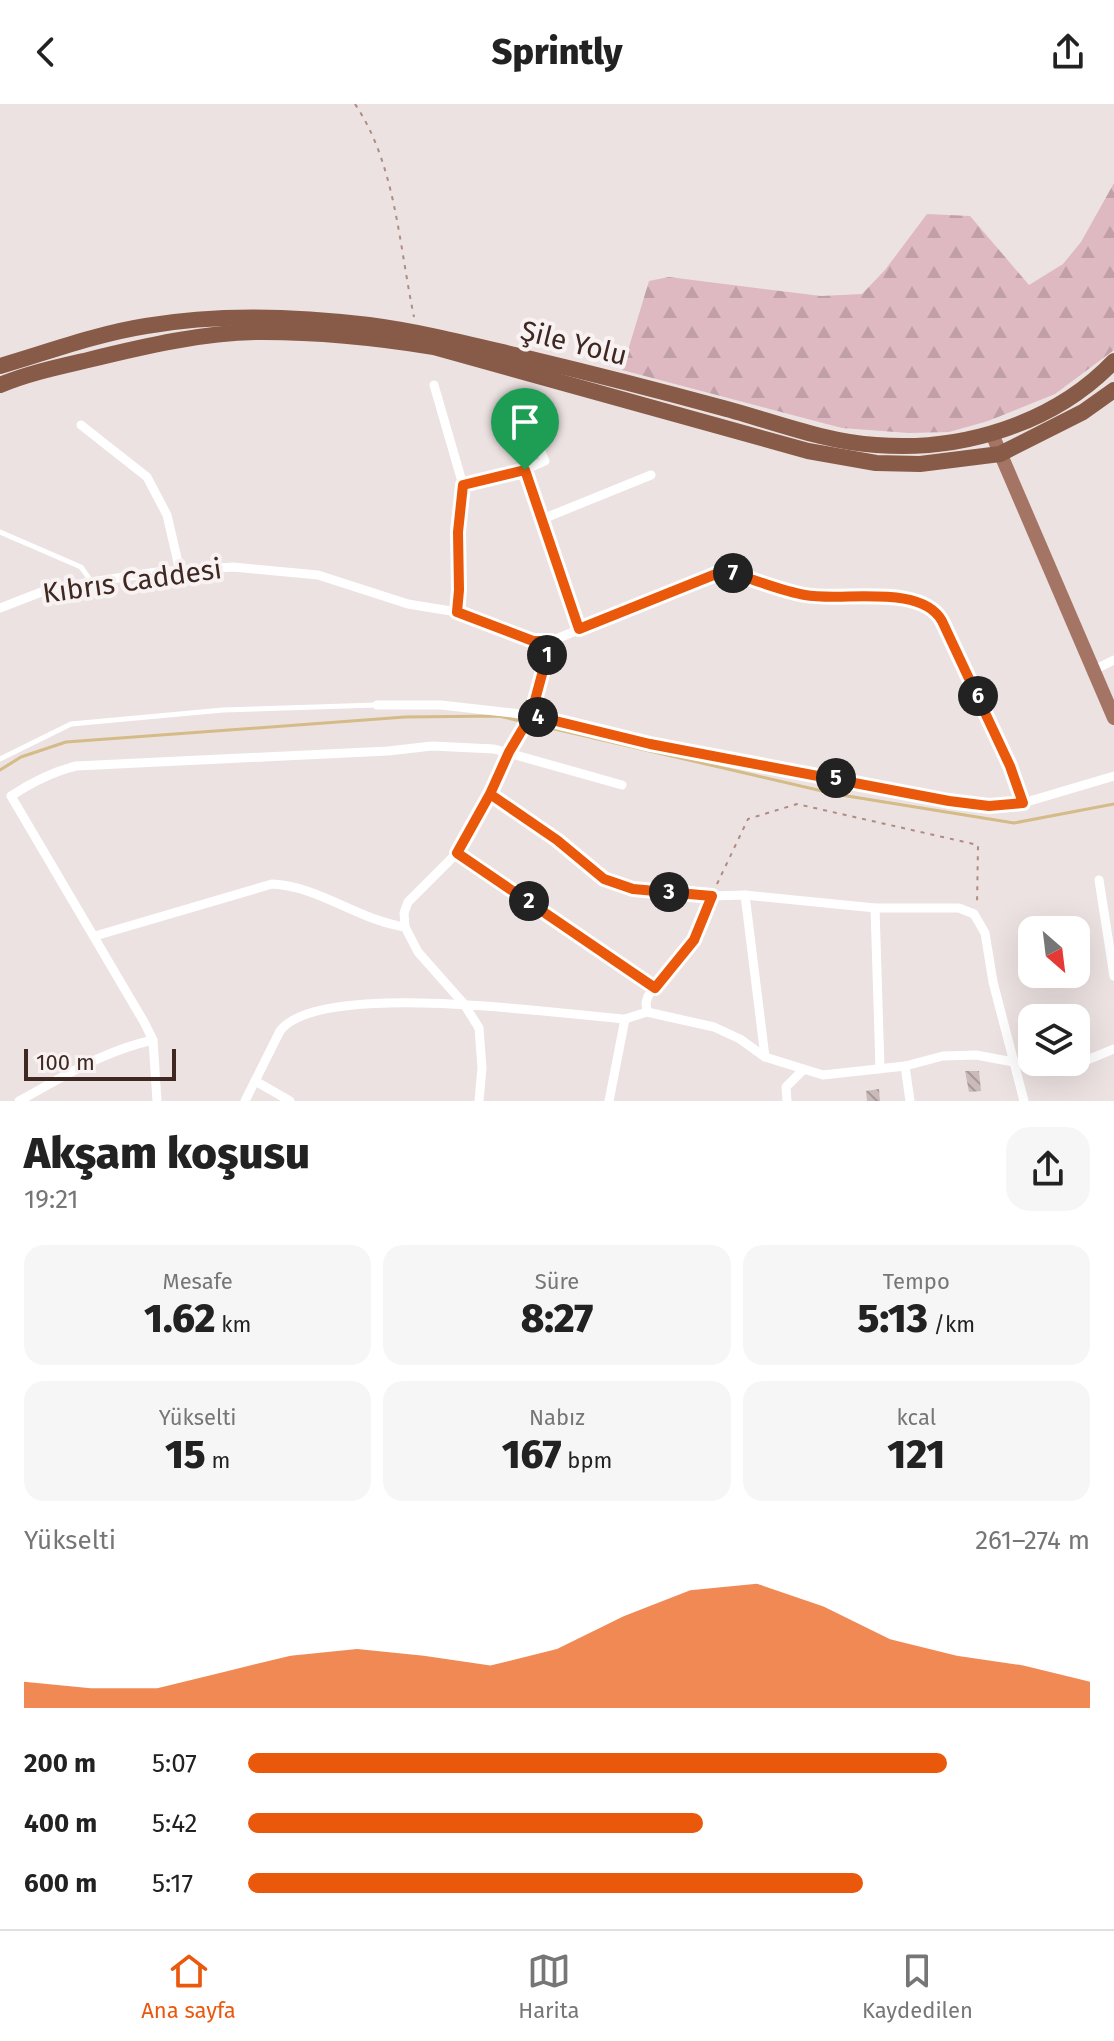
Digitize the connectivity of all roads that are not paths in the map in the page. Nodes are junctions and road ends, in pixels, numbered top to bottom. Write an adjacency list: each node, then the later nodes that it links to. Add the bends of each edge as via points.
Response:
1 (1114, 361): 8 (highway, Şile Yolu, via 1073,396)
2 (0, 366): 8 (highway, Şile Yolu, via 108,334 182,320 293,318 417,332 874,445 912,446)
3 (0, 385): 9 (highway, Şile Yolu, via 109,354 193,338 262,332 384,339 434,347 808,451 905,464)
4 (434, 385): 12 (street)
5 (1114, 390): 9 (highway, Şile Yolu, via 1083,412)
6 (517, 396): 10 (street, via 545,461)
7 (81, 425): 15 (street, via 147,477 167,515)
8 (992, 434): 9 (main road)
9 (1000, 454): 22 (main road)
10 (525, 470): 12 (street); 13 (street)
11 (651, 475): 13 (street)
12 (463, 485): 18 (street)
13 (540, 520): 19 (street)
14 (0, 532): 16 (lane, via 81,567)
15 (180, 571): 16 (street, Kıbrıs Caddesi); 18 (street, Kıbrıs Caddesi, via 233,567 299,572 408,604)
16 (91, 582): 17 (street, Kıbrıs Caddesi, via 44,591)
17 (0, 608)
18 (457, 612): 20 (street, Kıbrıs Caddesi, via 533,641)
19 (579, 629): 20 (street); 31 (street, via 721,572 806,595 924,604 942,621)
20 (551, 641): 24 (street)
21 (1114, 660): 22 (street)
22 (1094, 670): 25 (main road)
23 (377, 705): 24 (street, via 441,705); 27 (lane, via 223,710 71,724)
24 (531, 715): 26 (street); 31 (street, via 650,744 949,801)
25 (1114, 718)
26 (509, 752): 29 (street); 30 (street); 38 (street, via 432,746 56,770 11,796)
27 (0, 759)
28 (1114, 776): 31 (street)
29 (622, 785)
30 (490, 794): 32 (street); 35 (street, via 604,879 633,889)
31 (1023, 803)
32 (457, 853): 37 (street, via 408,902); 40 (street)
33 (1099, 880): 39 (street)
34 (745, 895): 35 (street); 36 (street); 46 (street)
35 (712, 896): 40 (street, via 694,940)
36 (875, 908): 47 (street, via 959,908 974,914 985,933); 49 (street)
37 (405, 927): 38 (street, via 378,922 296,886 272,884); 41 (street, via 418,952)
38 (95, 936): 44 (street)
39 (1114, 976)
40 (655, 988): 42 (street)
41 (464, 1004): 43 (street); 51 (street, via 383,1002 301,1015 280,1031); 56 (street, via 481,1037)
42 (647, 1012): 43 (street); 46 (street, via 714,1027)
43 (625, 1019): 57 (street)
44 (153, 1040): 52 (street, via 93,1059); 53 (street)
45 (1114, 1049): 47 (street, via 1080,1063 1046,1068)
46 (765, 1057): 50 (street)
47 (1012, 1060): 48 (street, via 943,1056); 60 (street)
48 (905, 1066): 49 (street); 59 (street)
49 (880, 1069): 50 (street, via 823,1075)
50 (803, 1070): 58 (street, via 786,1087)
51 (255, 1081): 54 (street); 55 (street)
52 (19, 1101)
53 (157, 1101)
54 (245, 1101)
55 (290, 1101)
56 (479, 1101)
57 (609, 1101)
58 (787, 1101)
59 (910, 1101)
60 (1024, 1101)

